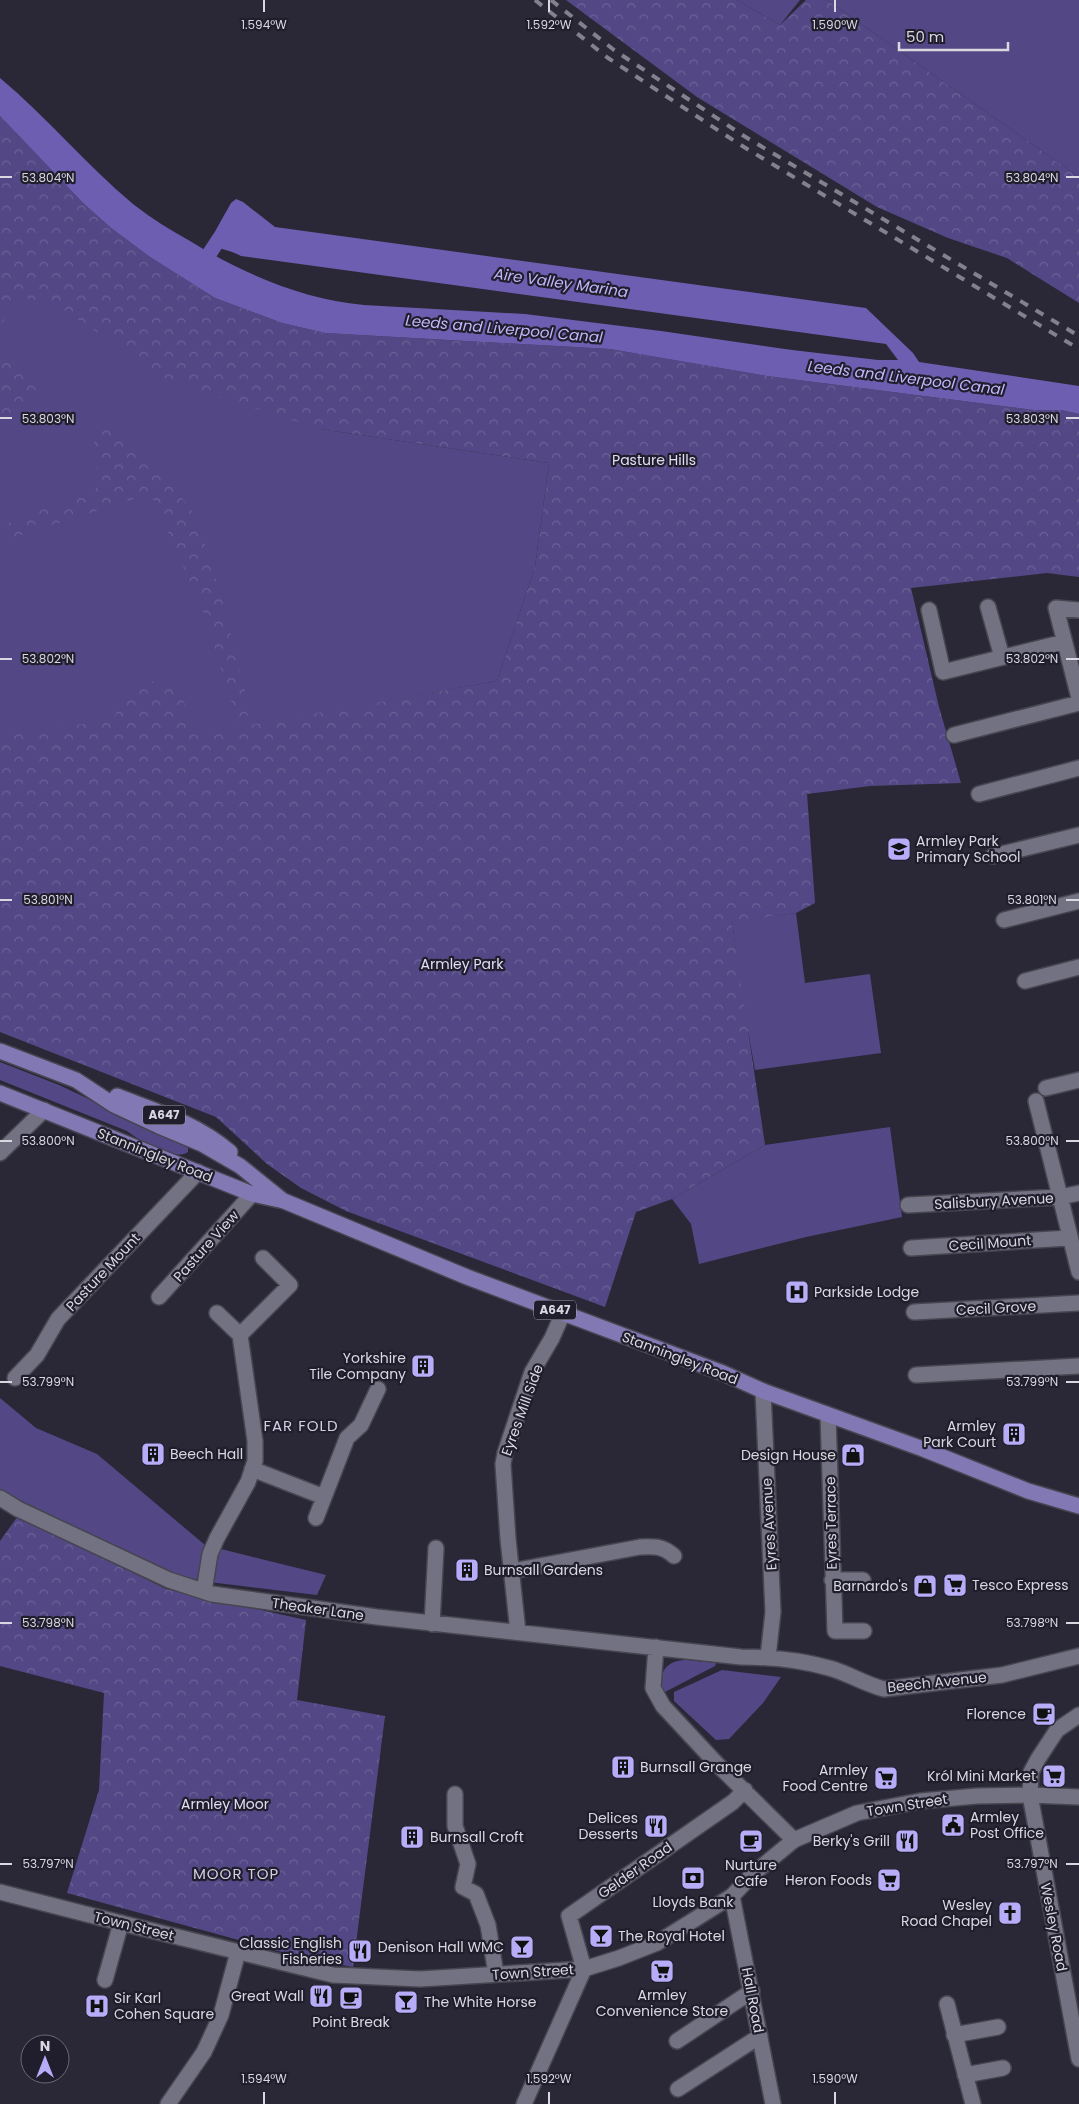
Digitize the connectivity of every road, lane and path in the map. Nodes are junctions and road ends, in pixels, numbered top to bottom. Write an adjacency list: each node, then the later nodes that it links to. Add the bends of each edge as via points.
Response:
1 (988, 607): 5 (street)
2 (929, 610): 5 (street, via 943,672)
3 (1079, 610): 4 (street, via 1056,608)
4 (1064, 642): 5 (street); 6 (street)
5 (1002, 657)
6 (1079, 698)
7 (1079, 703): 8 (street)
8 (954, 735)
9 (1079, 768): 10 (street)
10 (979, 794)
11 (1079, 835): 12 (street)
12 (993, 856)
13 (1079, 901): 14 (street)
14 (1004, 920)
15 (1079, 967): 16 (street)
16 (1025, 981)
17 (0, 1051): 28 (main road, Stanningley Road / A647, via 76,1080 114,1105 202,1144 240,1166)
18 (1079, 1080): 19 (street)
19 (1046, 1088)
20 (0, 1093): 22 (main road, Stanningley Road / A647)
21 (1036, 1101): 27 (street)
22 (44, 1110): 23 (street); 24 (main road, Stanningley Road / A647)
23 (0, 1152)
24 (198, 1172): 26 (main road, Stanningley Road / A647); 42 (street, Pasture Mount, via 58,1319 37,1355)
25 (1079, 1193): 27 (street, Salisbury Avenue)
26 (252, 1194): 28 (main road, Stanningley Road / A647); 34 (street, Pasture View)
27 (1060, 1197): 29 (street, Salisbury Avenue); 30 (street)
28 (284, 1201): 38 (main road, Stanningley Road / A647)
29 (908, 1206)
30 (1070, 1238): 31 (street, Cecil Mount); 33 (street)
31 (911, 1248)
32 (263, 1258): 39 (street, via 290,1285)
33 (1079, 1272)
34 (159, 1297)
35 (1079, 1303): 36 (street, Cecil Grove)
36 (914, 1312)
37 (217, 1313): 39 (street)
38 (563, 1313): 44 (main road, Stanningley Road / A647); 53 (street, Eyres Mill Side, via 532,1372 505,1453 503,1475)
39 (240, 1335): 46 (street, via 255,1441)
40 (1079, 1366): 41 (street)
41 (916, 1375)
42 (14, 1378)
43 (378, 1389): 47 (street, via 361,1425 347,1438)
44 (763, 1391): 45 (main road, Stanningley Road / A647); 62 (street, Eyres Avenue, via 773,1612)
45 (828, 1414): 49 (main road, Stanningley Road / A647, via 1028,1491); 54 (street, Eyres Terrace)
46 (252, 1469): 47 (street); 56 (street, via 210,1554)
47 (324, 1497): 50 (street)
48 (0, 1498): 56 (street, Theaker Lane, via 169,1580)
49 (1079, 1506)
50 (316, 1518)
51 (436, 1548): 57 (street)
52 (674, 1556): 53 (street, via 655,1546 640,1547)
53 (512, 1571): 59 (street, Eyres Mill Side)
54 (832, 1580): 55 (street); 58 (street, Eyres Terrace, via 835,1631)
55 (863, 1580)
56 (204, 1591): 57 (street, Theaker Lane)
57 (432, 1624): 59 (street, Theaker Lane)
58 (864, 1631)
59 (518, 1632): 60 (street, Theaker Lane)
60 (656, 1647): 62 (street, Theaker Lane); 64 (street, via 654,1688 663,1706)
61 (1079, 1656): 62 (street, Beech Avenue, via 1002,1675 884,1689 831,1668)
62 (768, 1657)
63 (1079, 1715): 66 (street, Wesley Road, via 1057,1730 1034,1765 1030,1772)
64 (745, 1790): 68 (street); 73 (street, Gelder Road, via 733,1802 569,1916)
65 (455, 1794): 74 (street, via 455,1826 468,1864 464,1887 476,1894 488,1925)
66 (1030, 1795): 67 (street, Town Street); 68 (street, Town Street, via 920,1801 857,1813); 82 (street, Wesley Road)
67 (1079, 1797)
68 (794, 1840): 70 (street, Town Street)
69 (0, 1892): 71 (street, Town Street)
70 (732, 1896): 73 (street, Town Street, via 657,1943); 76 (street, Hall Road)
71 (120, 1923): 72 (street, Town Street); 75 (street)
72 (238, 1952): 74 (street, Town Street, via 350,1977 420,1979); 86 (street, via 221,2015 204,2052)
73 (584, 1969): 74 (street, Town Street); 87 (street)
74 (496, 1974)
75 (105, 1980)
76 (752, 1991): 80 (street, Hall Road); 81 (street)
77 (947, 2004): 79 (street)
78 (998, 2027): 79 (street)
79 (954, 2035): 84 (street)
80 (760, 2036): 85 (street); 88 (street, Hall Road)
81 (676, 2041)
82 (1079, 2059)
83 (1002, 2068): 84 (street)
84 (965, 2075): 89 (street)
85 (678, 2089)
86 (168, 2104)
87 (524, 2104)
88 (773, 2104)
89 (973, 2104)

